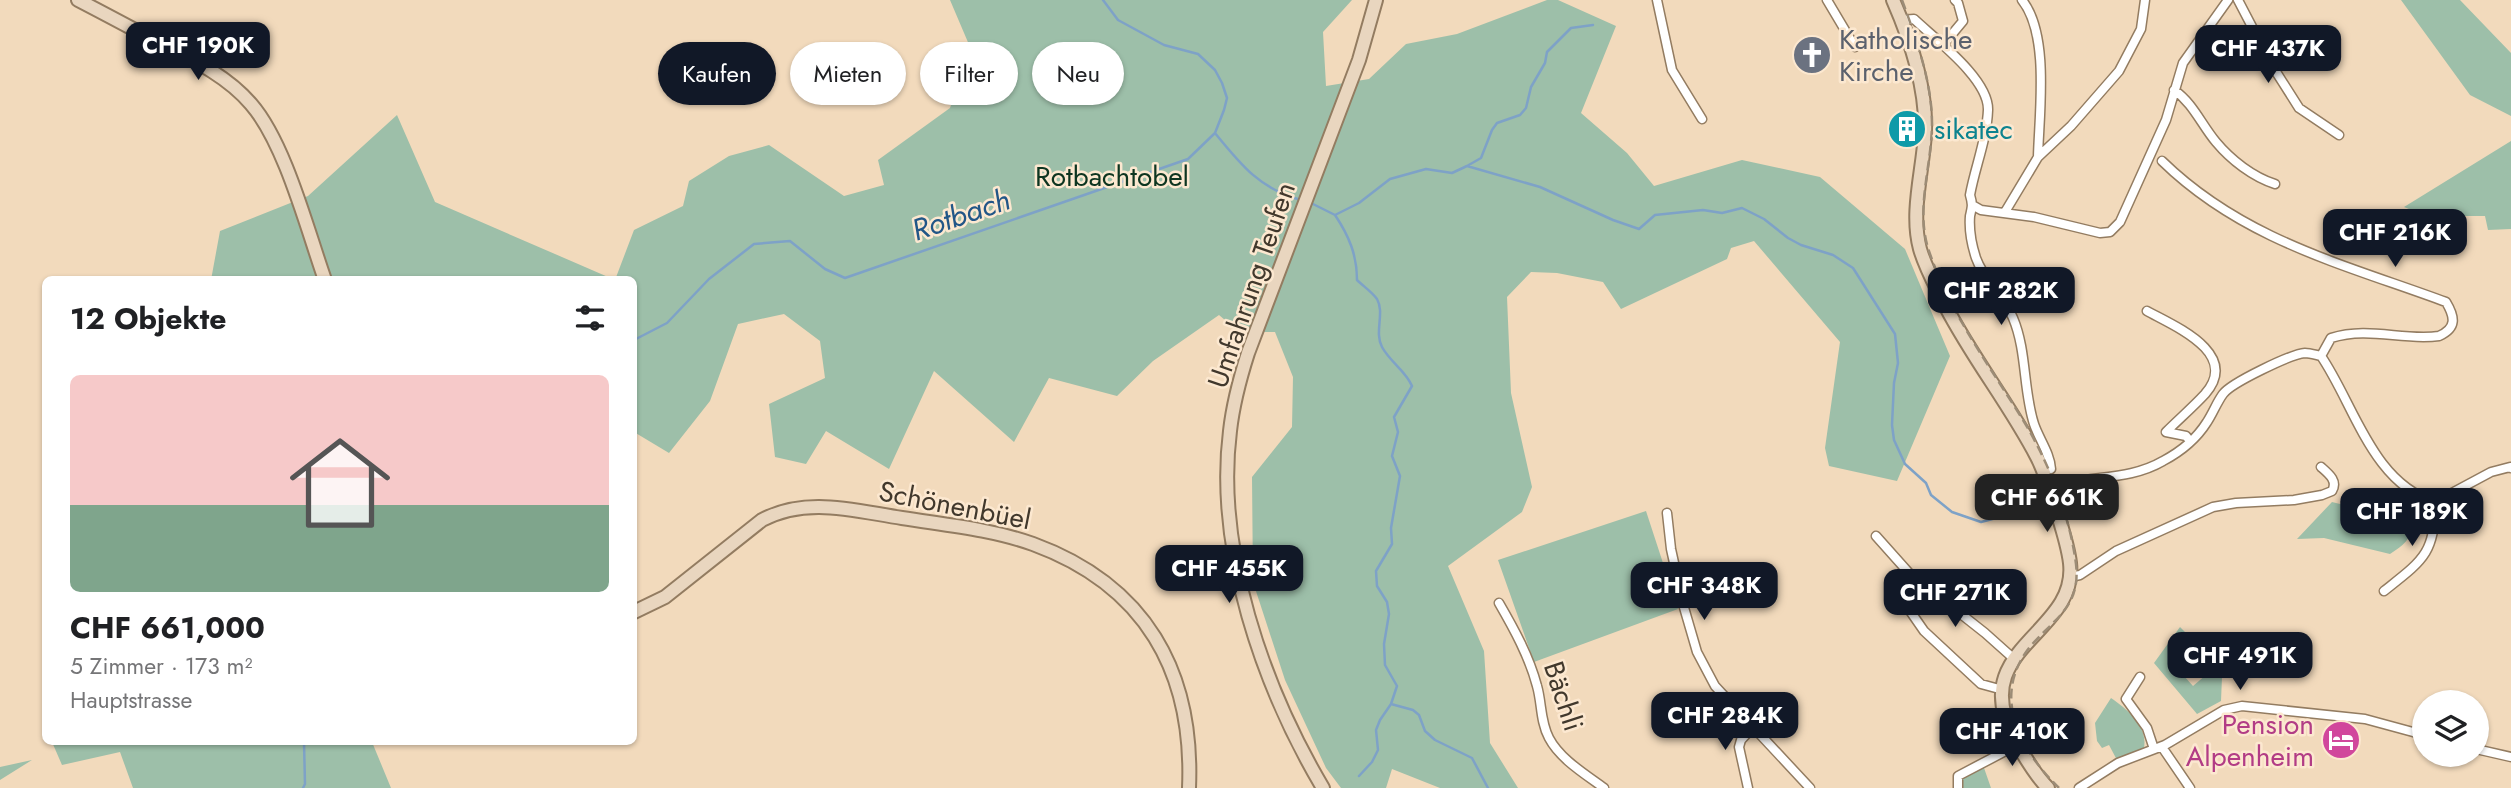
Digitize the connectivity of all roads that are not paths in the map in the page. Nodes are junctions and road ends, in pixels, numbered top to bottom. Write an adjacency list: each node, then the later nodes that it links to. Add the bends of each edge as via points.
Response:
1 (78, 0): 22 (street, via 204,66 240,92 272,138)
2 (1376, 0): 48 (street, Umfahrung Teufen, via 1256,328 1230,432 1228,483 1244,592 1275,691)
3 (1657, 0): 15 (street, via 1672,70)
4 (1827, 0): 13 (street)
5 (1893, 0): 11 (street)
6 (1955, 0): 12 (street, via 1963,21)
7 (2022, 0): 17 (street, via 2039,47)
8 (2146, 0): 17 (street, via 2141,29 2119,71)
9 (2228, 0): 14 (street, via 2183,63)
10 (2238, 0): 16 (street, via 2299,107)
11 (1901, 20): 12 (street, via 1914,19); 28 (street, via 1924,107 1916,209 1920,251 1965,344 2030,444)
12 (1943, 46): 20 (street, via 1980,83 1988,107 1970,195)
13 (1855, 47)
14 (2174, 90): 19 (street, via 2194,108 2217,143 2258,178); 21 (street, via 2166,120 2120,222 2110,232)
15 (1702, 119)
16 (2339, 135)
17 (2038, 157): 21 (street)
18 (2161, 161): 24 (street, via 2187,186 2244,224 2303,251 2446,302 2454,314 2454,324 2439,336 2346,334 2331,338)
19 (2275, 184)
20 (1974, 206): 21 (street); 28 (street, via 1970,235 1976,258 2018,331 2034,424 2051,462 2051,469)
21 (2005, 212)
22 (324, 276)
23 (2147, 311): 25 (street, via 2202,343 2211,356 2214,380 2210,387 2166,432)
24 (2321, 356): 25 (street, via 2297,355 2236,383 2222,395 2207,423); 30 (street, via 2364,436 2392,474 2411,491)
25 (2190, 441): 29 (street, via 2140,472)
26 (2321, 467): 33 (street, via 2333,478 2332,492 2213,507 2116,551)
27 (2511, 467): 30 (street, via 2491,472)
28 (2043, 473): 29 (street)
29 (2049, 488): 33 (street, via 2064,534)
30 (2435, 502): 34 (street, via 2428,551)
31 (1667, 513): 41 (street, via 1674,563 1697,652 1715,686)
32 (1876, 536): 38 (street, via 1909,572)
33 (2070, 580): 38 (street, via 2060,606)
34 (2384, 591)
35 (1899, 595): 40 (street, via 1924,631 1981,684)
36 (1499, 603): 49 (street, Bächli, via 1527,655 1549,739)
37 (637, 611): 47 (street, Schönenbüel, via 665,597 762,520 796,507 822,506 948,525 1031,544 1089,570 1147,625 1170,666 1183,703)
38 (2013, 658): 40 (street)
39 (2140, 677): 44 (street, via 2126,699)
40 (2003, 690): 43 (street, via 2004,714)
41 (1753, 727): 50 (street, via 1739,747); 51 (street)
42 (2412, 731): 44 (street, via 2365,719 2242,706 2224,710)
43 (2017, 745): 52 (street, via 1958,776); 53 (street)
44 (2158, 748): 54 (street, via 2118,763); 55 (street)
45 (2489, 752): 46 (street)
46 (2511, 757)
47 (1189, 786)
48 (1323, 788)
49 (1604, 788)
50 (1748, 788)
51 (1810, 788)
52 (1958, 788)
53 (2048, 788)
54 (2079, 788)
55 (2190, 788)

